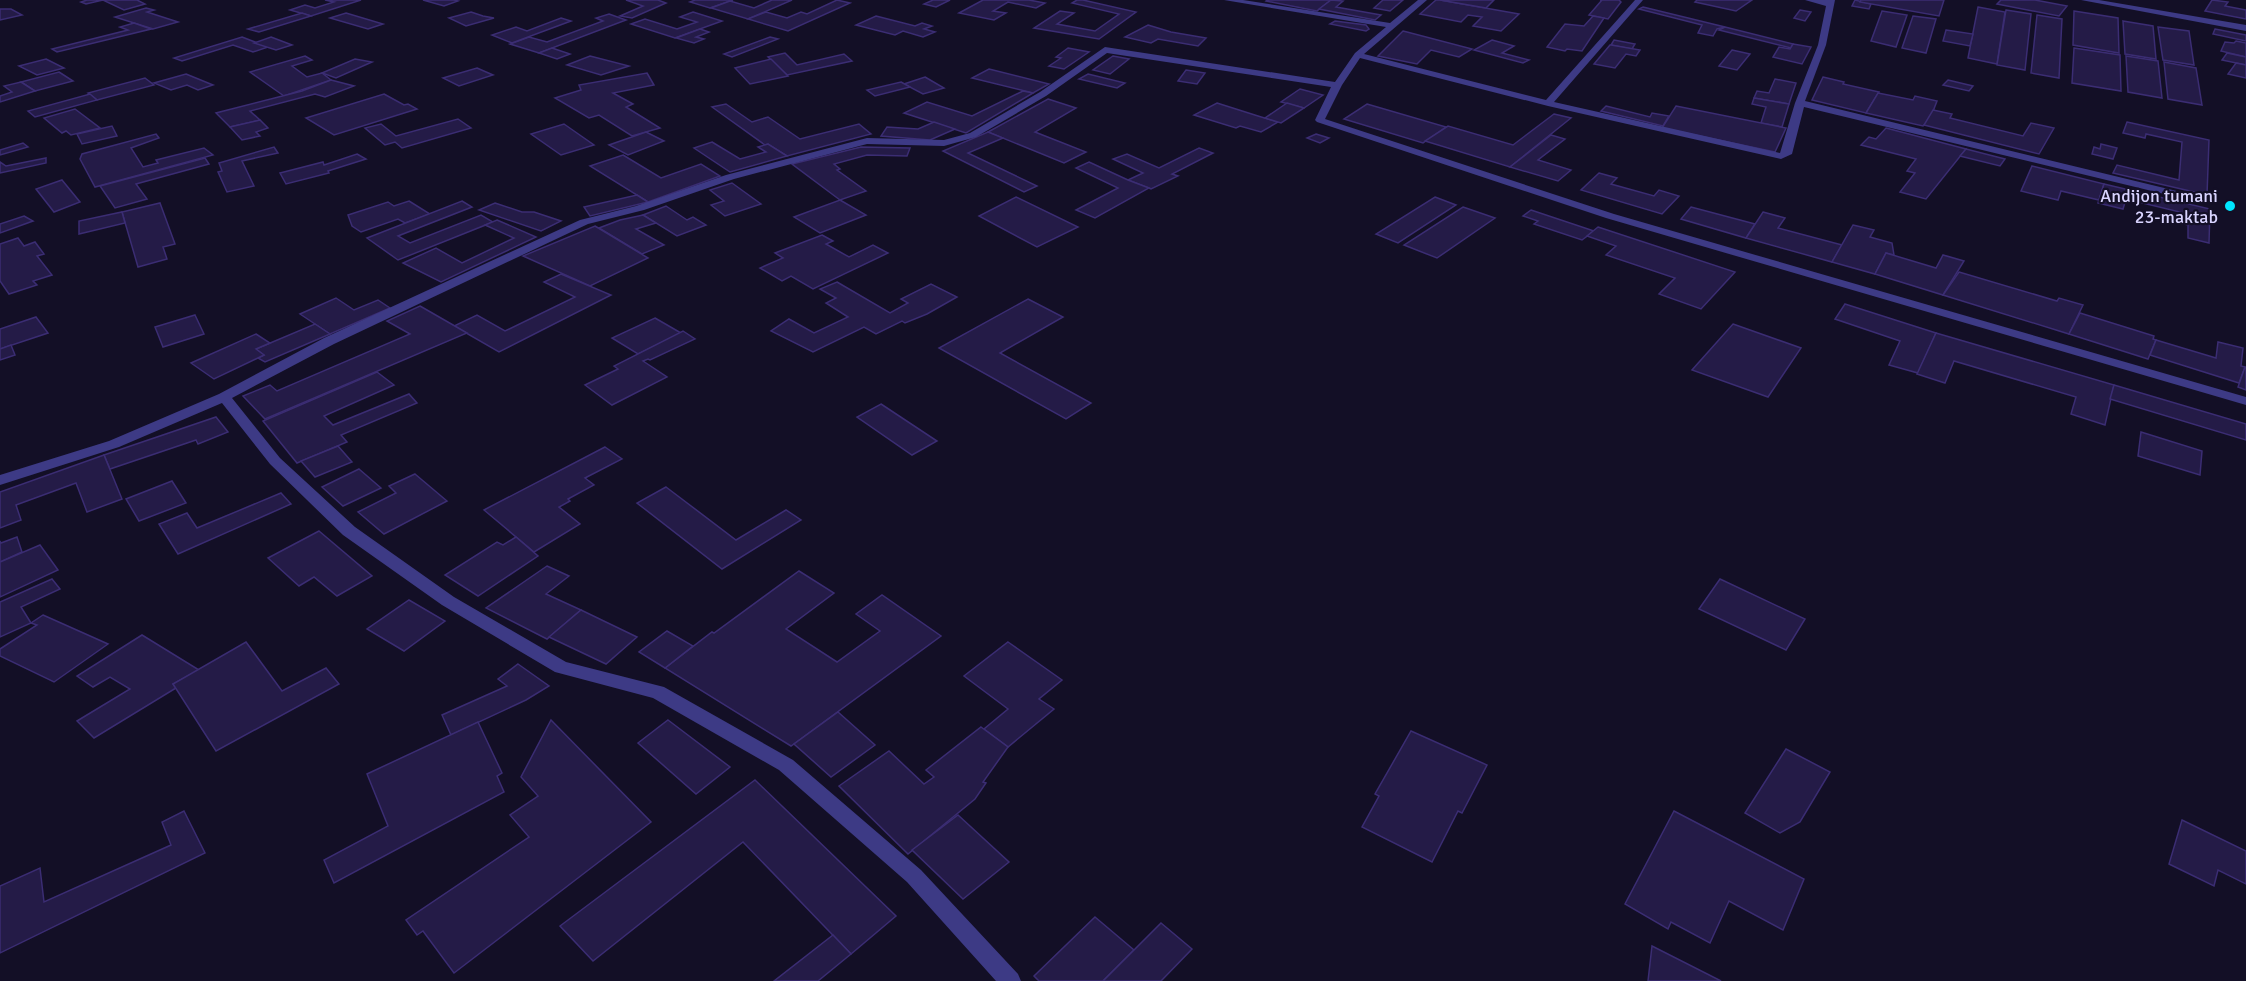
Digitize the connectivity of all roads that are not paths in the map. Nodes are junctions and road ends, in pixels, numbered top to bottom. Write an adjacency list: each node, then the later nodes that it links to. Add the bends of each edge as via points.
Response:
1 (1228, 0): 8 (street)
2 (1423, 0): 8 (street)
3 (1639, 0): 12 (street)
4 (1809, 0): 6 (street)
5 (2085, 0): 7 (street)
6 (1830, 2): 13 (street, via 1822,45)
7 (2122, 3): 9 (street)
8 (1392, 26): 10 (street)
9 (2246, 28)
10 (1358, 55): 11 (street); 12 (street)
11 (1337, 85): 15 (street, via 1105,50 1043,94 973,135 944,143 867,141 730,177 640,208 584,222 329,341); 16 (street, via 1320,120 1610,216)
12 (1548, 103): 13 (street, via 1781,156 1787,154)
13 (1800, 103): 14 (street)
14 (2185, 196)
15 (224, 397): 17 (street, via 114,444); 18 (street, via 275,461 349,531 448,601 561,667 658,692 786,765 914,876)
16 (2246, 401)
17 (0, 480)
18 (1010, 981)

